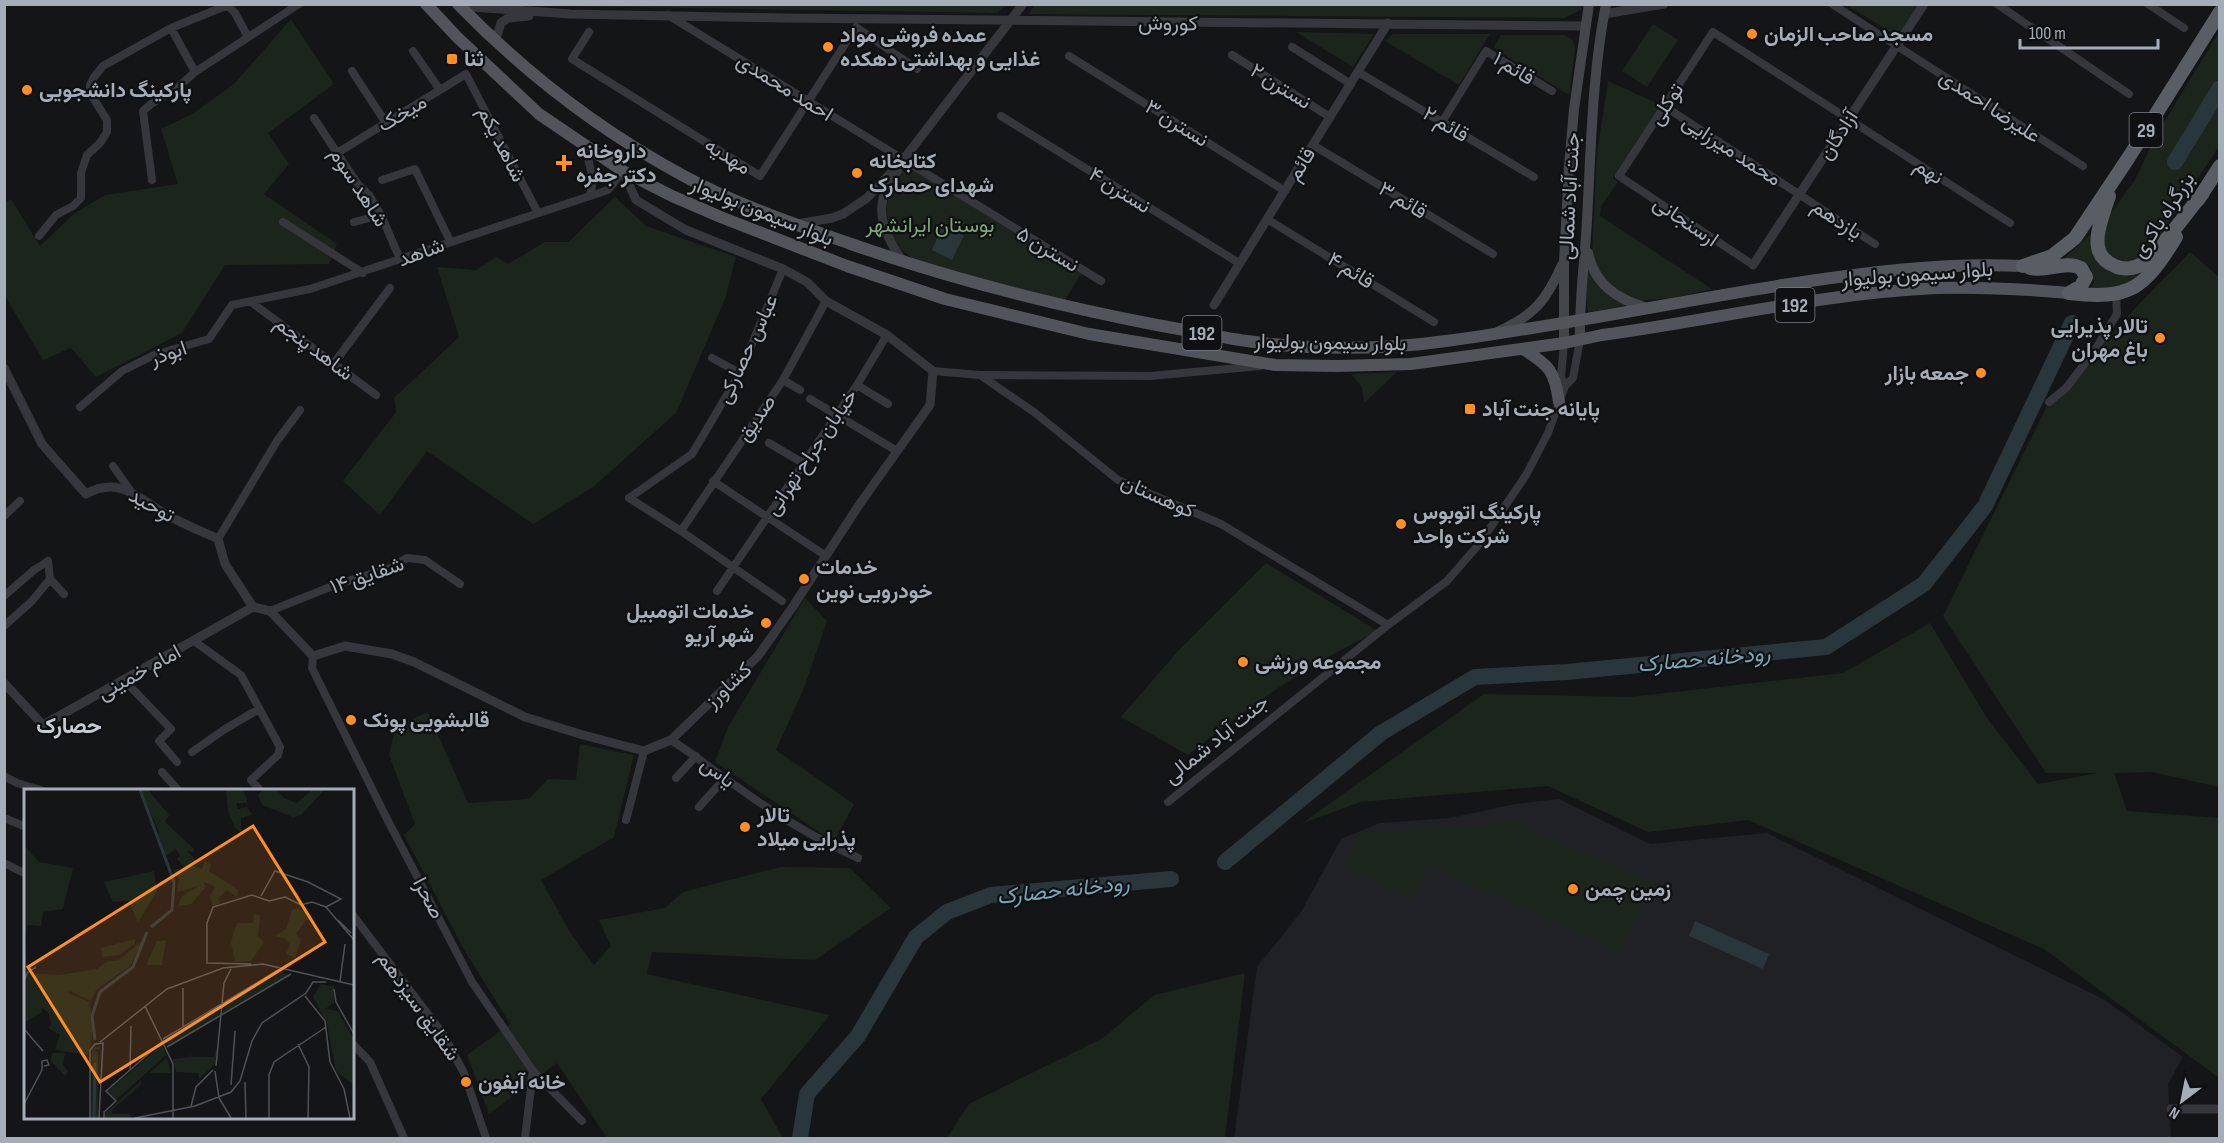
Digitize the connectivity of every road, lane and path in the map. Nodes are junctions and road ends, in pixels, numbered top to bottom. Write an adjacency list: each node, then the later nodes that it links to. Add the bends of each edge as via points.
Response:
1 (299, 4): 22 (street)
2 (426, 4): 46 (main road, بلوار سیمون بولیوار / 192, via 539,114)
3 (1023, 4): 15 (street)
4 (1589, 4): 17 (main road, جنت آباد شمالی)
5 (1664, 4): 11 (street)
6 (1832, 4): 24 (street, علیرضا احمدی)
7 (1924, 4): 24 (street, آزادگان)
8 (1997, 4): 37 (street)
9 (2148, 4): 19 (street)
10 (459, 5): 13 (street); 23 (main road, بلوار سیمون بولیوار / 192)
11 (1605, 9): 71 (main road, جنت آباد شمالی, via 1594,103)
12 (2220, 12): 57 (highway, 29)
13 (570, 14): 14 (street, کوروش); 23 (street, via 508,18 501,23)
14 (667, 14): 15 (street, کوروش); 38 (street, احمد محمدی)
15 (1010, 21): 16 (street, کوروش); 49 (street)
16 (1388, 23): 17 (street, کوروش); 32 (street, قائم)
17 (1586, 26): 75 (main road, جنت آباد شمالی, via 1574,109)
18 (171, 28): 22 (street, via 228,6); 30 (street); 69 (street, via 103,66 94,77 90,93 107,120 107,132 87,155 81,173 81,198 56,215)
19 (2184, 28)
20 (589, 32): 38 (street, مهدیه, via 572,58 760,176)
21 (1713, 32): 39 (street, توکلی); 43 (street, نهم)
22 (248, 37): 30 (street)
23 (495, 42): 68 (main road, بلوار سیمون بولیوار / 192, via 600,126 644,153 725,196)
24 (1897, 46): 43 (street, آزادگان); 50 (street, علیرضا احمدی)
25 (1292, 47): 34 (street)
26 (413, 51): 35 (street)
27 (1232, 55): 41 (street, نسترن ۲)
28 (1069, 56): 58 (street, نسترن ۳)
29 (917, 69): 38 (street, مهدیه, via 856,27)
30 (195, 72): 55 (street, via 143,111)
31 (352, 72): 45 (street)
32 (1358, 72): 34 (street, قائم); 44 (street, قائم ۲)
33 (466, 74): 35 (street, میخک); 62 (street, شاهد یکم)
34 (1351, 84): 41 (street, قائم)
35 (440, 90): 45 (street, میخک)
36 (1552, 91): 44 (street, قائم ۱, via 1486,51)
37 (2129, 94)
38 (808, 100): 49 (street, احمد محمدی)
39 (1664, 106): 53 (street, توکلی); 60 (street, محمد میرزایی)
40 (1001, 116): 77 (street, نسترن ۴)
41 (1330, 117): 47 (street, قائم)
42 (314, 118): 48 (street, شاهد سوم)
43 (1849, 119): 60 (street, آزادگان); 67 (street, نهم)
44 (1442, 122): 54 (street, قائم ۲)
45 (386, 123): 48 (street, میخک)
46 (585, 145): 52 (main road, بلوار سیمون بولیوار / 192); 61 (street, via 593,180)
47 (1313, 145): 58 (street, قائم); 73 (street, قائم ۳)
48 (337, 153): 63 (street, شاهد سوم)
49 (903, 160): 68 (street, via 855,208 832,218); 76 (street, via 884,195 882,216); 82 (street, نسترن ۵)
50 (2083, 166)
51 (2220, 166): 59 (highway, بزرگراه باکری)
52 (623, 171): 61 (street, شاهد, via 608,190); 80 (street, via 636,200 686,230); 100 (main road, بلوار سیمون بولیوار / 192, via 723,218 945,299 1089,334)
53 (1619, 176): 78 (street, ارسنجانی)
54 (1534, 177)
55 (152, 180)
56 (382, 180): 70 (street, via 415,169)
57 (2114, 180): 59 (highway, via 2097,246 2106,261 2123,269 2144,263); 79 (highway, 29, via 2068,245 2044,260)
58 (1285, 190): 64 (street, قائم)
59 (2203, 193): 85 (highway, بزرگراه باکری, via 2151,273 2136,286)
60 (1799, 194): 72 (street, یازدهم); 78 (street, آزادگان)
61 (590, 196): 62 (street, شاهد)
62 (538, 213): 70 (street, شاهد)
63 (381, 214): 66 (street); 74 (street, شاهد سوم)
64 (1267, 219): 77 (street, قائم); 91 (street, قائم ۴)
65 (283, 222): 81 (street)
66 (354, 222)
67 (2010, 224)
68 (795, 225): 76 (main road, بلوار سیمون بولیوار / 192)
69 (39, 236)
70 (450, 241): 74 (street, شاهد)
71 (1586, 244): 89 (main road, via 1594,271 1610,291); 90 (main road, جنت آباد شمالی)
72 (1875, 244)
73 (1493, 255)
74 (400, 259): 81 (street, شاهد)
75 (1564, 262): 92 (main road, جنت آباد شمالی); 93 (main road, via 1538,308 1518,323)
76 (905, 263): 93 (main road, بلوار سیمون بولیوار / 192, via 1029,299 1249,342 1389,346)
77 (1239, 263): 88 (street, قائم)
78 (1753, 265)
79 (2023, 266): 84 (highway, via 2046,269 2068,264 2081,268 2086,277 2084,283); 89 (main road, بلوار سیمون بولیوار / 192, via 1861,273)
80 (783, 269): 86 (street, via 807,282); 103 (street, عباس حصارکی)
81 (363, 273): 87 (street, شاهد)
82 (1101, 281)
83 (390, 288): 99 (street)
84 (2069, 293): 85 (highway, بزرگراه باکری); 95 (main road, بلوار سیمون بولیوار / 192, via 1996,287 1892,292)
85 (2116, 294): 112 (street, via 2117,314 2093,353 2066,388)
86 (826, 301): 94 (street); 105 (street, صدیق)
87 (251, 302): 99 (street, شاهد پنجم); 114 (street, ابوذر, via 232,305 209,339 154,355 122,372)
88 (1214, 305)
89 (1647, 308): 90 (main road, بلوار سیمون بولیوار / 192)
90 (1579, 320): 92 (main road, بلوار سیمون بولیوار / 192); 95 (main road, جنت آباد شمالی)
91 (1434, 322)
92 (1565, 324): 93 (main road, بلوار سیمون بولیوار / 192); 96 (main road, جنت آباد شمالی)
93 (1494, 333)
94 (887, 335): 102 (street); 106 (street, خیابان جراح تهرانی)
95 (1580, 340): 96 (main road, بلوار سیمون بولیوار / 192); 107 (street, جنت آباد شمالی, via 1572,378)
96 (1564, 343): 97 (main road, بلوار سیمون بولیوار / 192); 107 (street, جنت آباد شمالی, via 1561,377)
97 (1523, 349): 100 (main road, بلوار سیمون بولیوار / 192, via 1412,364); 111 (main road, via 1547,364)
98 (712, 358): 103 (street)
99 (334, 363): 109 (street, شاهد پنجم)
100 (1275, 364): 104 (street, via 1150,376)
101 (4, 368): 122 (street, توحید, via 42,444 86,494 106,486)
102 (933, 371): 104 (street, کوهستان); 118 (street, کشاورز, via 930,405)
103 (740, 373): 126 (street, عباس حصارکی, via 692,454 629,498)
104 (980, 375): 138 (street, کوهستان, via 1034,412 1118,480 1221,524)
105 (783, 380): 108 (street); 121 (street, صدیق)
106 (856, 385): 113 (street); 116 (street, خیابان جراح تهرانی)
107 (1565, 386): 111 (street, جنت آباد شمالی)
108 (800, 390)
109 (376, 395)
110 (810, 399): 116 (street)
111 (1559, 402): 138 (street, جنت آباد شمالی, via 1526,475 1480,543 1447,581)
112 (2049, 402)
113 (888, 404)
114 (81, 407)
115 (300, 410): 127 (street)
116 (836, 414): 118 (street); 119 (street, خیابان جراح تهرانی)
117 (769, 443): 119 (street)
118 (897, 451): 128 (street, کشاورز)
119 (803, 463): 125 (street, خیابان جراح تهرانی)
120 (112, 466): 122 (street)
121 (712, 482): 125 (street); 126 (street, صدیق)
122 (130, 490): 127 (street, توحید, via 166,514)
123 (20, 501): 124 (street)
124 (4, 516)
125 (767, 518): 128 (street); 129 (street, خیابان جراح تهرانی)
126 (681, 531): 129 (street)
127 (218, 539): 136 (street, via 225,564)
128 (826, 555): 145 (street, کشاورز, via 758,656)
129 (733, 568): 132 (street, خیابان جراح تهرانی); 135 (street)
130 (50, 579): 133 (street); 134 (street, via 48,561); 139 (street)
131 (460, 584): 137 (street, شقایق ۱۴, via 425,560 407,558 390,568)
132 (717, 591)
133 (64, 594)
134 (4, 596)
135 (782, 601)
136 (253, 607): 137 (street); 140 (street, امام خمینی)
137 (270, 611): 141 (street)
138 (1388, 625): 157 (street, جنت آباد شمالی)
139 (4, 627)
140 (194, 641): 142 (street, امام خمینی); 144 (street, via 241,675)
141 (313, 656): 146 (street, via 345,646 392,654 525,717); 167 (street, صحرا, via 316,678 472,982)
142 (124, 680): 143 (street, امام خمینی, via 43,725); 149 (street, via 171,729 159,741)
143 (4, 683)
144 (259, 710): 147 (street); 156 (street, via 281,751 251,780)
145 (671, 740): 146 (street, کشاورز); 148 (street, یاس)
146 (644, 751): 160 (street)
147 (192, 752)
148 (696, 756): 152 (street); 153 (street, یاس)
149 (177, 762)
150 (162, 772): 155 (street)
151 (4, 776): 154 (street)
152 (676, 778)
153 (725, 778): 158 (street); 162 (street, یاس, via 800,828)
154 (38, 789)
155 (177, 789)
156 (259, 789)
157 (1168, 802)
158 (699, 807)
159 (4, 818): 161 (street)
160 (626, 820)
161 (24, 826)
162 (858, 858)
163 (4, 863): 164 (street)
164 (24, 873)
165 (354, 917): 172 (street, شقایق سیزدهم, via 442,1034 464,1073)
166 (354, 1045): 171 (street, via 370,1062)
167 (533, 1071): 170 (street, صحرا); 173 (street)
168 (2170, 1109): 169 (street)
169 (2220, 1109)
170 (582, 1121)
171 (404, 1138)
172 (486, 1138)
173 (525, 1138)

